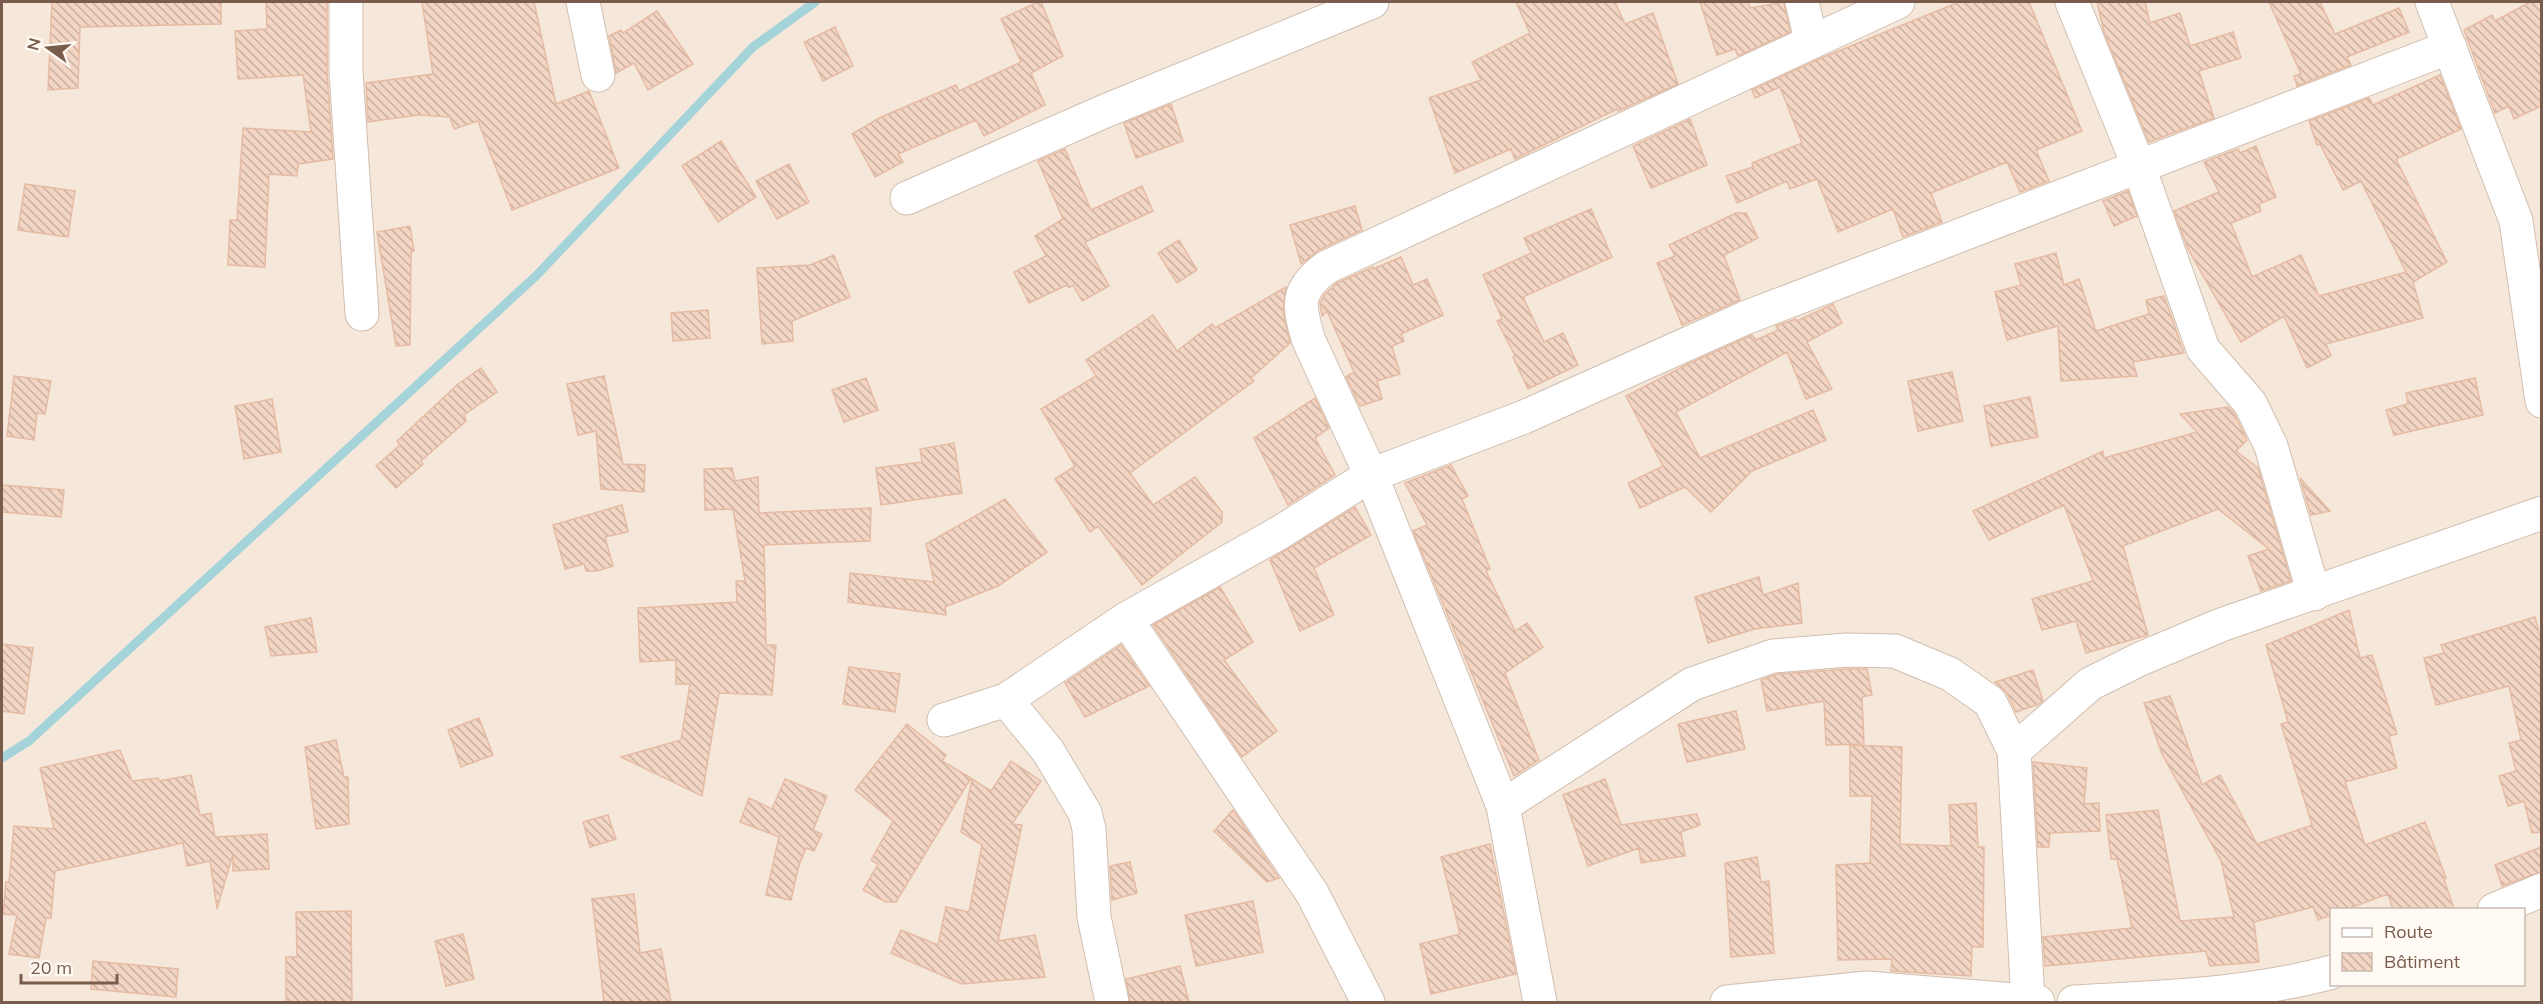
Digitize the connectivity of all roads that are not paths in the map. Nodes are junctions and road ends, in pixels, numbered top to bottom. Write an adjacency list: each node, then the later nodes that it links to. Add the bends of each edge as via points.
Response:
1 (346, 2): 13 (street, via 346,72)
2 (583, 2): 10 (street)
3 (1372, 2): 12 (street, via 1105,111)
4 (1802, 2): 8 (street)
5 (1898, 2): 8 (street)
6 (2072, 2): 11 (street)
7 (2432, 2): 9 (street)
8 (1811, 40): 15 (street, via 1327,267 1312,278 1300,296 1302,319)
9 (2450, 47): 11 (street); 14 (street, via 2516,221)
10 (598, 75)
11 (2139, 167): 15 (street, via 1745,318 1524,417); 17 (street, via 2203,349 2250,403 2271,446)
12 (907, 198)
13 (362, 314)
14 (2541, 401)
15 (1371, 475): 18 (street, via 1279,533); 22 (street)
16 (2541, 513): 17 (street)
17 (2314, 594): 21 (street, via 2221,625 2140,658 2090,684)
18 (1126, 619): 19 (street); 29 (street, via 1312,893)
19 (1006, 700): 20 (street); 28 (street, via 1048,752 1085,813 1094,917)
20 (945, 720)
21 (2014, 751): 22 (street, via 1990,702 1950,674 1895,651 1773,656 1692,684); 32 (street)
22 (1503, 806): 30 (street)
23 (2541, 890): 24 (street)
24 (2496, 908)
25 (2330, 972): 27 (street)
26 (1867, 995): 31 (street); 32 (street)
27 (2216, 998): 33 (street)
28 (1112, 1002)
29 (1368, 1002)
30 (1540, 1002)
31 (1726, 1002)
32 (2033, 1002)
33 (2074, 1002)

